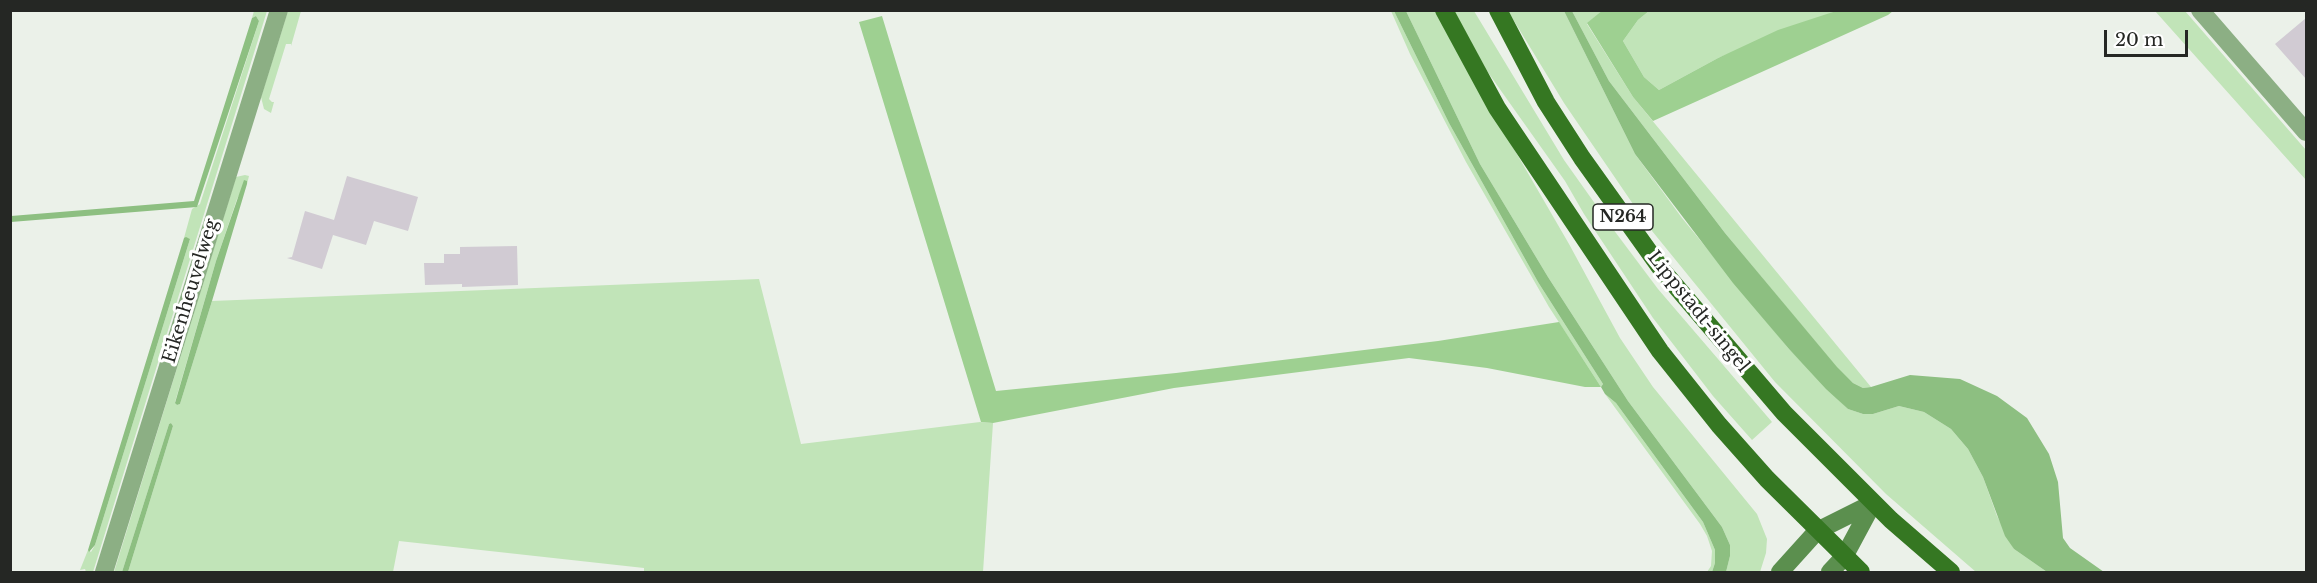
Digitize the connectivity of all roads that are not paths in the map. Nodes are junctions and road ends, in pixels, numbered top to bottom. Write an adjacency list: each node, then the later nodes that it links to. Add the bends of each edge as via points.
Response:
1 (279, 10): 9 (street, Eikenheuvelweg)
2 (1444, 10): 7 (main road, N264, via 1497,108 1660,351 1719,424)
3 (1498, 10): 6 (main road, Lippstadt-singel / N264, via 1552,112 1662,270 1784,413)
4 (2200, 10): 5 (street)
5 (2307, 132)
6 (1873, 502): 7 (street); 8 (street); 13 (main road, Lippstadt-singel / N264)
7 (1817, 531): 8 (main road, N264); 10 (street)
8 (1844, 557): 11 (street); 12 (main road, N264)
9 (104, 573)
10 (1780, 573)
11 (1830, 573)
12 (1861, 573)
13 (1951, 573)

